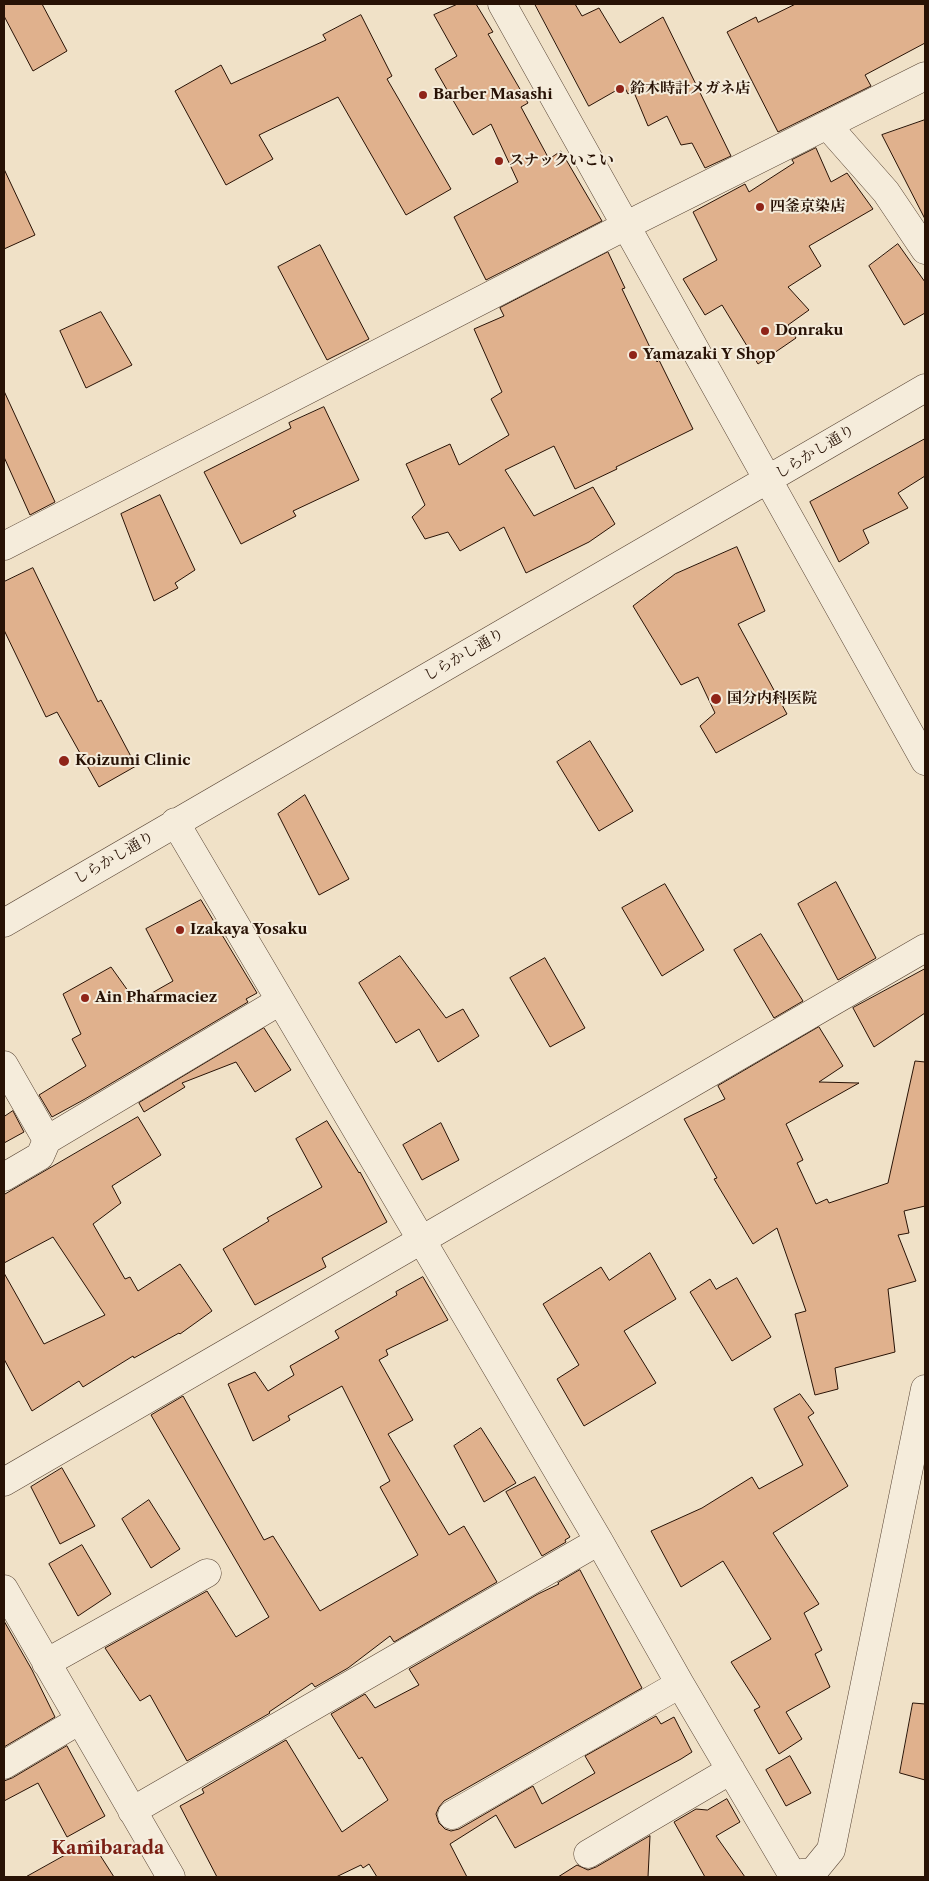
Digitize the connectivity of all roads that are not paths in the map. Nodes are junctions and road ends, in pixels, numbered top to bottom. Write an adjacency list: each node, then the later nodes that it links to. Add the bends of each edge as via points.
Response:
1 (502, 4): 4 (street)
2 (925, 76): 3 (street)
3 (827, 125): 4 (street); 5 (street, via 886,192)
4 (627, 226): 7 (street); 8 (street)
5 (925, 250)
6 (925, 388): 7 (street, しらかし通り)
7 (769, 480): 9 (street); 10 (street, しらかし通り)
8 (4, 546)
9 (925, 761)
10 (175, 822): 11 (street, しらかし通り); 13 (street)
11 (4, 923)
12 (925, 948): 17 (street)
13 (280, 1001): 15 (street); 17 (street)
14 (4, 1065): 15 (street)
15 (47, 1140): 16 (street, via 40,1156)
16 (4, 1177)
17 (421, 1241): 19 (street); 20 (street)
18 (925, 1389): 31 (street, via 831,1850 812,1872)
19 (4, 1482)
20 (599, 1541): 24 (street); 28 (street)
21 (208, 1573): 23 (street)
22 (4, 1589): 23 (street)
23 (46, 1663): 25 (street)
24 (680, 1684): 27 (street); 29 (street)
25 (80, 1720): 26 (street); 28 (street)
26 (4, 1766)
27 (731, 1770): 30 (street); 31 (street)
28 (132, 1811): 32 (street)
29 (452, 1815)
30 (588, 1854)
31 (792, 1876)
32 (171, 1877)

